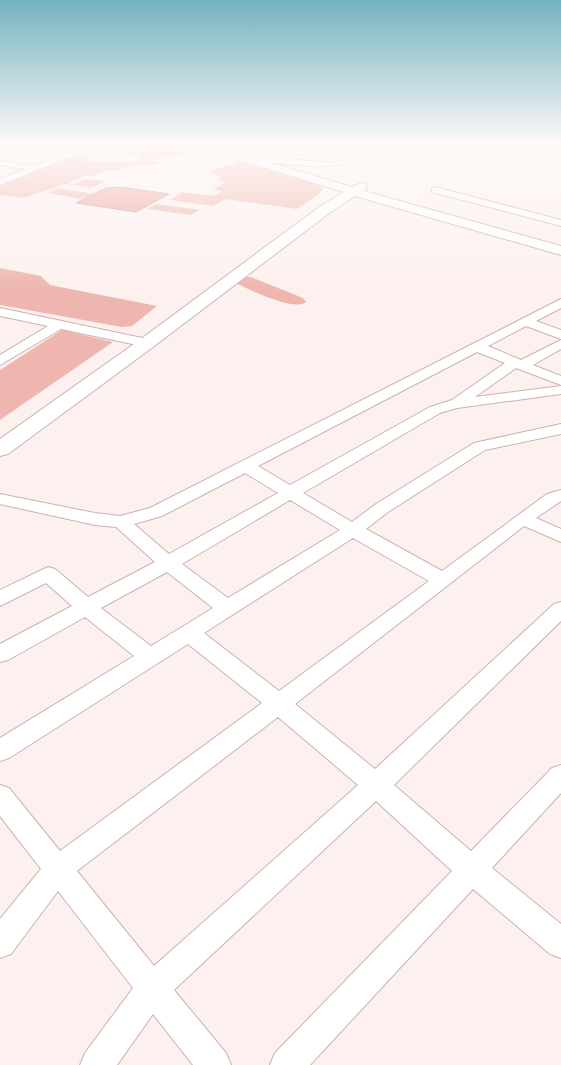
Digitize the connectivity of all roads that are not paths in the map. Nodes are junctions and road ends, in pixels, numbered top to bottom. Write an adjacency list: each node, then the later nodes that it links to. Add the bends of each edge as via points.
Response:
1 (342, 194): 13 (main road)
2 (373, 194): 7 (main road)
3 (377, 194): 6 (main road)
4 (449, 194): 5 (street)
5 (561, 223)
6 (561, 242)
7 (561, 252)
8 (561, 303): 10 (street)
9 (2, 315): 11 (street)
10 (526, 322): 12 (street); 15 (street)
11 (58, 325): 13 (street); 16 (street)
12 (561, 336)
13 (139, 341): 22 (main road); 23 (main road)
14 (561, 344): 17 (street)
15 (478, 347): 17 (street); 24 (street)
16 (0, 361)
17 (519, 364): 18 (street); 20 (street)
18 (561, 382)
19 (561, 390): 20 (street)
20 (455, 404): 25 (street, via 434,410)
21 (561, 429): 30 (street, via 480,446 382,508)
22 (0, 430)
23 (0, 449)
24 (248, 467): 25 (street); 29 (street, via 156,512)
25 (291, 491): 30 (street); 32 (street)
26 (561, 495): 28 (street)
27 (0, 499): 29 (street, via 95,520)
28 (523, 518): 31 (street); 33 (street)
29 (121, 522): 32 (street)
30 (354, 530): 33 (street); 36 (street)
31 (561, 536)
32 (168, 563): 35 (street); 36 (street)
33 (443, 580): 41 (street)
34 (0, 599): 35 (street, via 48,574)
35 (87, 608): 39 (street); 40 (street)
36 (227, 608): 38 (street)
37 (561, 609): 44 (street)
38 (189, 633): 40 (street); 41 (street)
39 (0, 654)
40 (150, 657): 42 (street)
41 (278, 703): 44 (street); 46 (street)
42 (0, 750)
43 (561, 776): 47 (street)
44 (376, 785): 47 (street); 50 (street)
45 (0, 796): 46 (street)
46 (58, 869): 48 (street); 50 (street)
47 (472, 870): 49 (street); 53 (street)
48 (0, 943)
49 (561, 943)
50 (153, 988): 51 (street); 52 (street)
51 (96, 1065)
52 (214, 1065)
53 (287, 1065)

